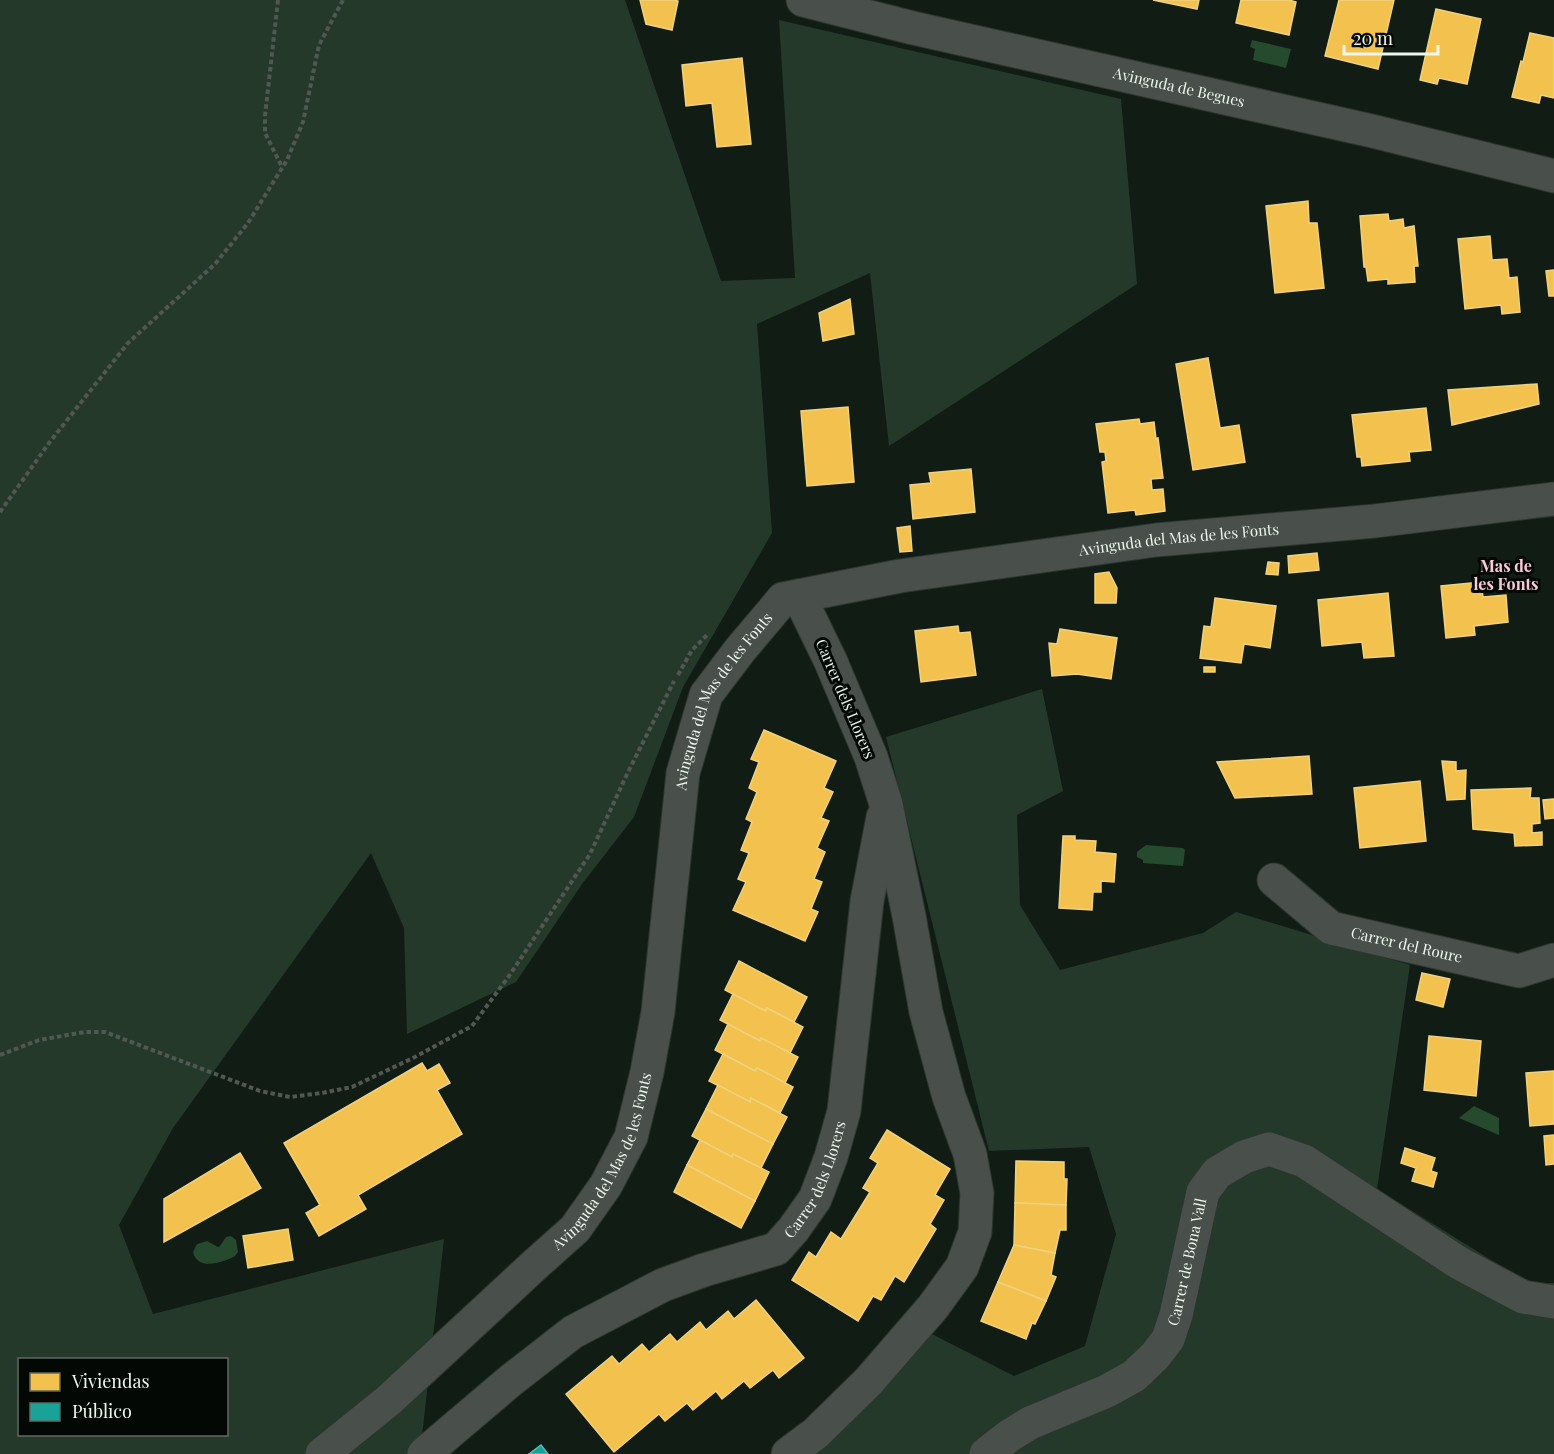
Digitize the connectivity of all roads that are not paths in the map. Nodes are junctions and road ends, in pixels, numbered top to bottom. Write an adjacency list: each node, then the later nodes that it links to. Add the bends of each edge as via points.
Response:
1 (803, 0): 2 (street, Avinguda de Begues)
2 (1554, 176)
3 (1554, 499): 4 (street, Avinguda del Mas de les Fonts, via 1376,521 1156,540 900,576)
4 (800, 596): 5 (street, Carrer dels Llorers, via 871,757); 9 (street, Avinguda del Mas de les Fonts, via 783,599 706,695 682,773 658,1012 647,1072 631,1137 606,1185 575,1229 389,1400)
5 (886, 804): 10 (street, Carrer dels Llorers, via 867,901 844,1111 815,1199 794,1230 776,1249 663,1285 573,1332); 11 (street, Carrer dels Llorers, via 926,1011 949,1096 970,1154 977,1193 975,1232 962,1267 933,1307 869,1381 816,1433)
6 (1274, 880): 7 (street, Carrer del Roure, via 1331,928 1519,971)
7 (1554, 960)
8 (1554, 1302): 12 (street, Carrer de Bona Vall, via 1523,1297 1459,1263 1304,1161 1269,1149 1244,1157 1216,1173 1203,1192 1176,1315 1168,1339 1155,1356 1134,1376 1030,1423)
9 (322, 1454)
10 (423, 1454)
11 (788, 1454)
12 (987, 1454)

